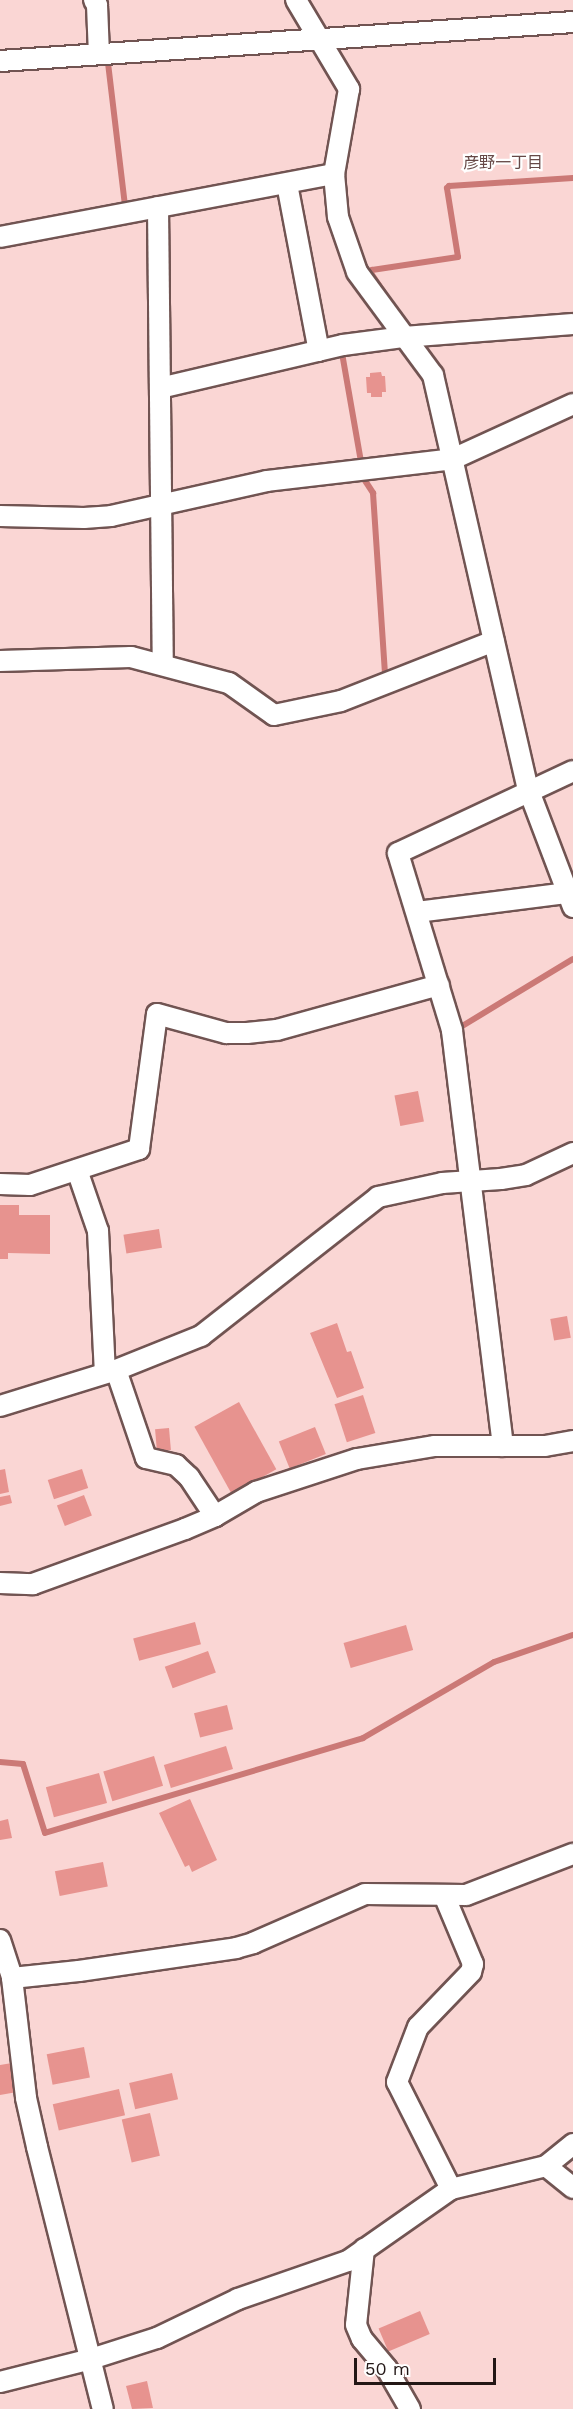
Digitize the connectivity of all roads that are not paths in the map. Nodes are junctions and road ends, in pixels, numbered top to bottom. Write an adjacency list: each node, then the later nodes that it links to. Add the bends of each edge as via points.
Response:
1 (94, 0): 5 (street)
2 (296, 0): 4 (street)
3 (573, 22): 4 (street)
4 (318, 39): 5 (street); 7 (street, via 349,89)
5 (99, 54): 6 (street)
6 (0, 61)
7 (334, 174): 8 (street); 12 (street, via 338,217 357,272)
8 (287, 184): 9 (street); 13 (street)
9 (158, 207): 10 (street); 14 (street)
10 (0, 237)
11 (573, 324): 12 (street)
12 (404, 337): 13 (street); 16 (street, via 432,375)
13 (319, 351): 14 (street)
14 (160, 388): 17 (street)
15 (573, 404): 16 (street)
16 (453, 459): 17 (street, via 267,480); 19 (street)
17 (163, 506): 18 (street, via 84,518); 21 (street)
18 (0, 516)
19 (494, 641): 21 (street, via 341,700 274,715 229,683); 23 (street)
20 (0, 661): 21 (street, via 131,657)
21 (163, 665)
22 (573, 771): 23 (street)
23 (529, 791): 24 (street); 25 (street, via 398,853)
24 (570, 900): 25 (street)
25 (417, 912): 26 (street)
26 (439, 985): 28 (street, via 277,1030 248,1033 226,1033 158,1014 139,1149); 29 (street, via 452,1030)
27 (573, 1153): 29 (street, via 526,1175)
28 (77, 1170): 30 (street, via 30,1185); 31 (street, via 98,1231)
29 (471, 1181): 31 (street, via 441,1183 370,1200 201,1336); 34 (street)
30 (0, 1184)
31 (110, 1371): 32 (street); 35 (street, via 146,1458 176,1465 189,1477)
32 (0, 1406)
33 (573, 1442): 34 (street)
34 (503, 1446): 35 (street, via 435,1446 357,1459 256,1492)
35 (215, 1516): 36 (street, via 33,1584)
36 (0, 1583)
37 (573, 1854): 38 (street, via 466,1895)
38 (444, 1894): 40 (street, via 365,1894 236,1948); 44 (street, via 473,1964 471,1972 418,2026 397,2082)
39 (2, 1952): 40 (street)
40 (12, 1978): 46 (street, via 28,2108)
41 (573, 2144): 42 (street)
42 (546, 2166): 43 (street); 44 (street)
43 (573, 2188)
44 (450, 2189): 45 (street)
45 (364, 2249): 46 (street, via 348,2261 238,2299 165,2335); 49 (street, via 356,2325)
46 (91, 2359): 47 (street); 48 (street)
47 (0, 2382)
48 (103, 2409)
49 (410, 2409)

